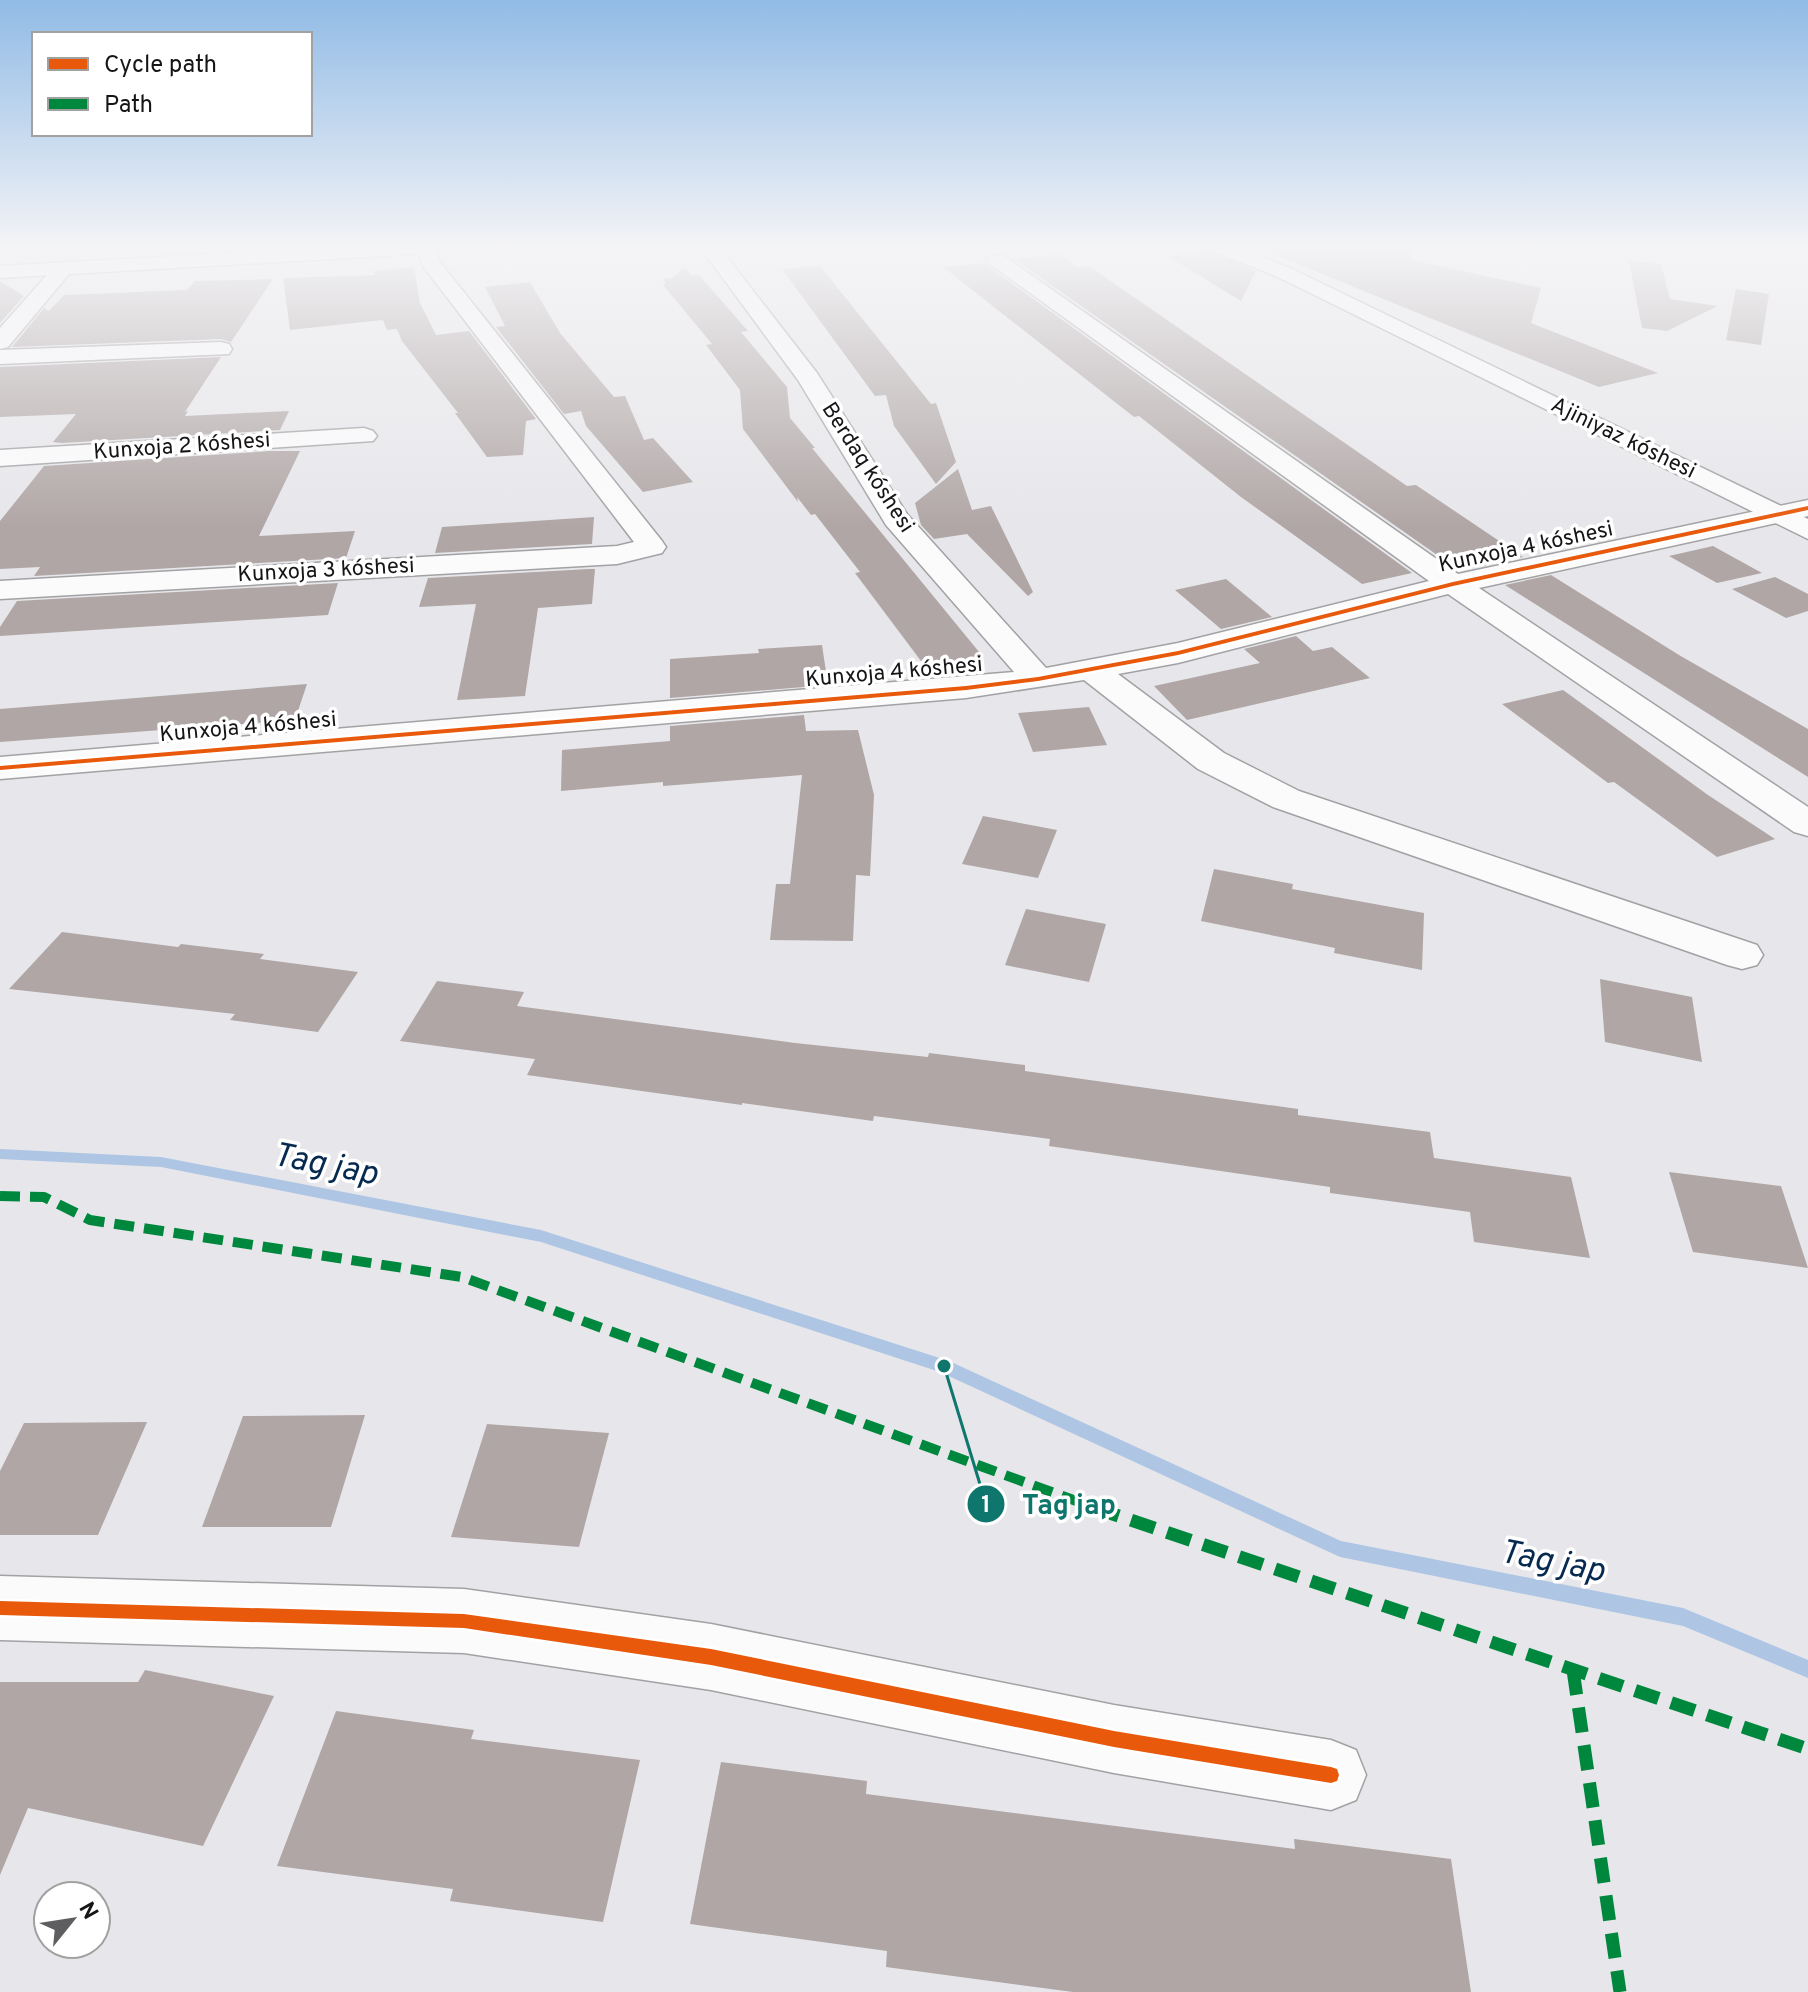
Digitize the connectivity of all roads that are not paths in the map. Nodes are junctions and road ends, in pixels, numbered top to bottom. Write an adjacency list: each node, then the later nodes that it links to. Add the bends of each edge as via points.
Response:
1 (491, 340): 13 (street, Kunxoja 3 kóshesi, via 652,547 617,555)
2 (780, 340): 15 (street, Berdaq kóshesi, via 896,519)
3 (1110, 340): 12 (street)
4 (1422, 340): 10 (street, Ajiniyaz kóshesi)
5 (221, 349): 6 (street)
6 (0, 357)
7 (364, 436): 8 (street, Kunxoja 2 kóshesi)
8 (0, 458)
9 (1808, 508): 10 (street, Kunxoja 4 kóshesi)
10 (1775, 514): 11 (street, Ajiniyaz kóshesi); 12 (street, Kunxoja 4 kóshesi)
11 (1808, 530)
12 (1453, 584): 14 (street, Kunxoja 4 kóshesi, via 1178,653); 17 (street)
13 (0, 590)
14 (1090, 669): 15 (street, Kunxoja 4 kóshesi); 18 (street, via 1211,761 1286,799)
15 (1038, 679): 16 (street, Kunxoja 4 kóshesi)
16 (0, 768)
17 (1808, 824)
18 (1742, 955)
19 (0, 1608): 20 (street, via 464,1621 711,1657 1114,1739)
20 (1331, 1775)

